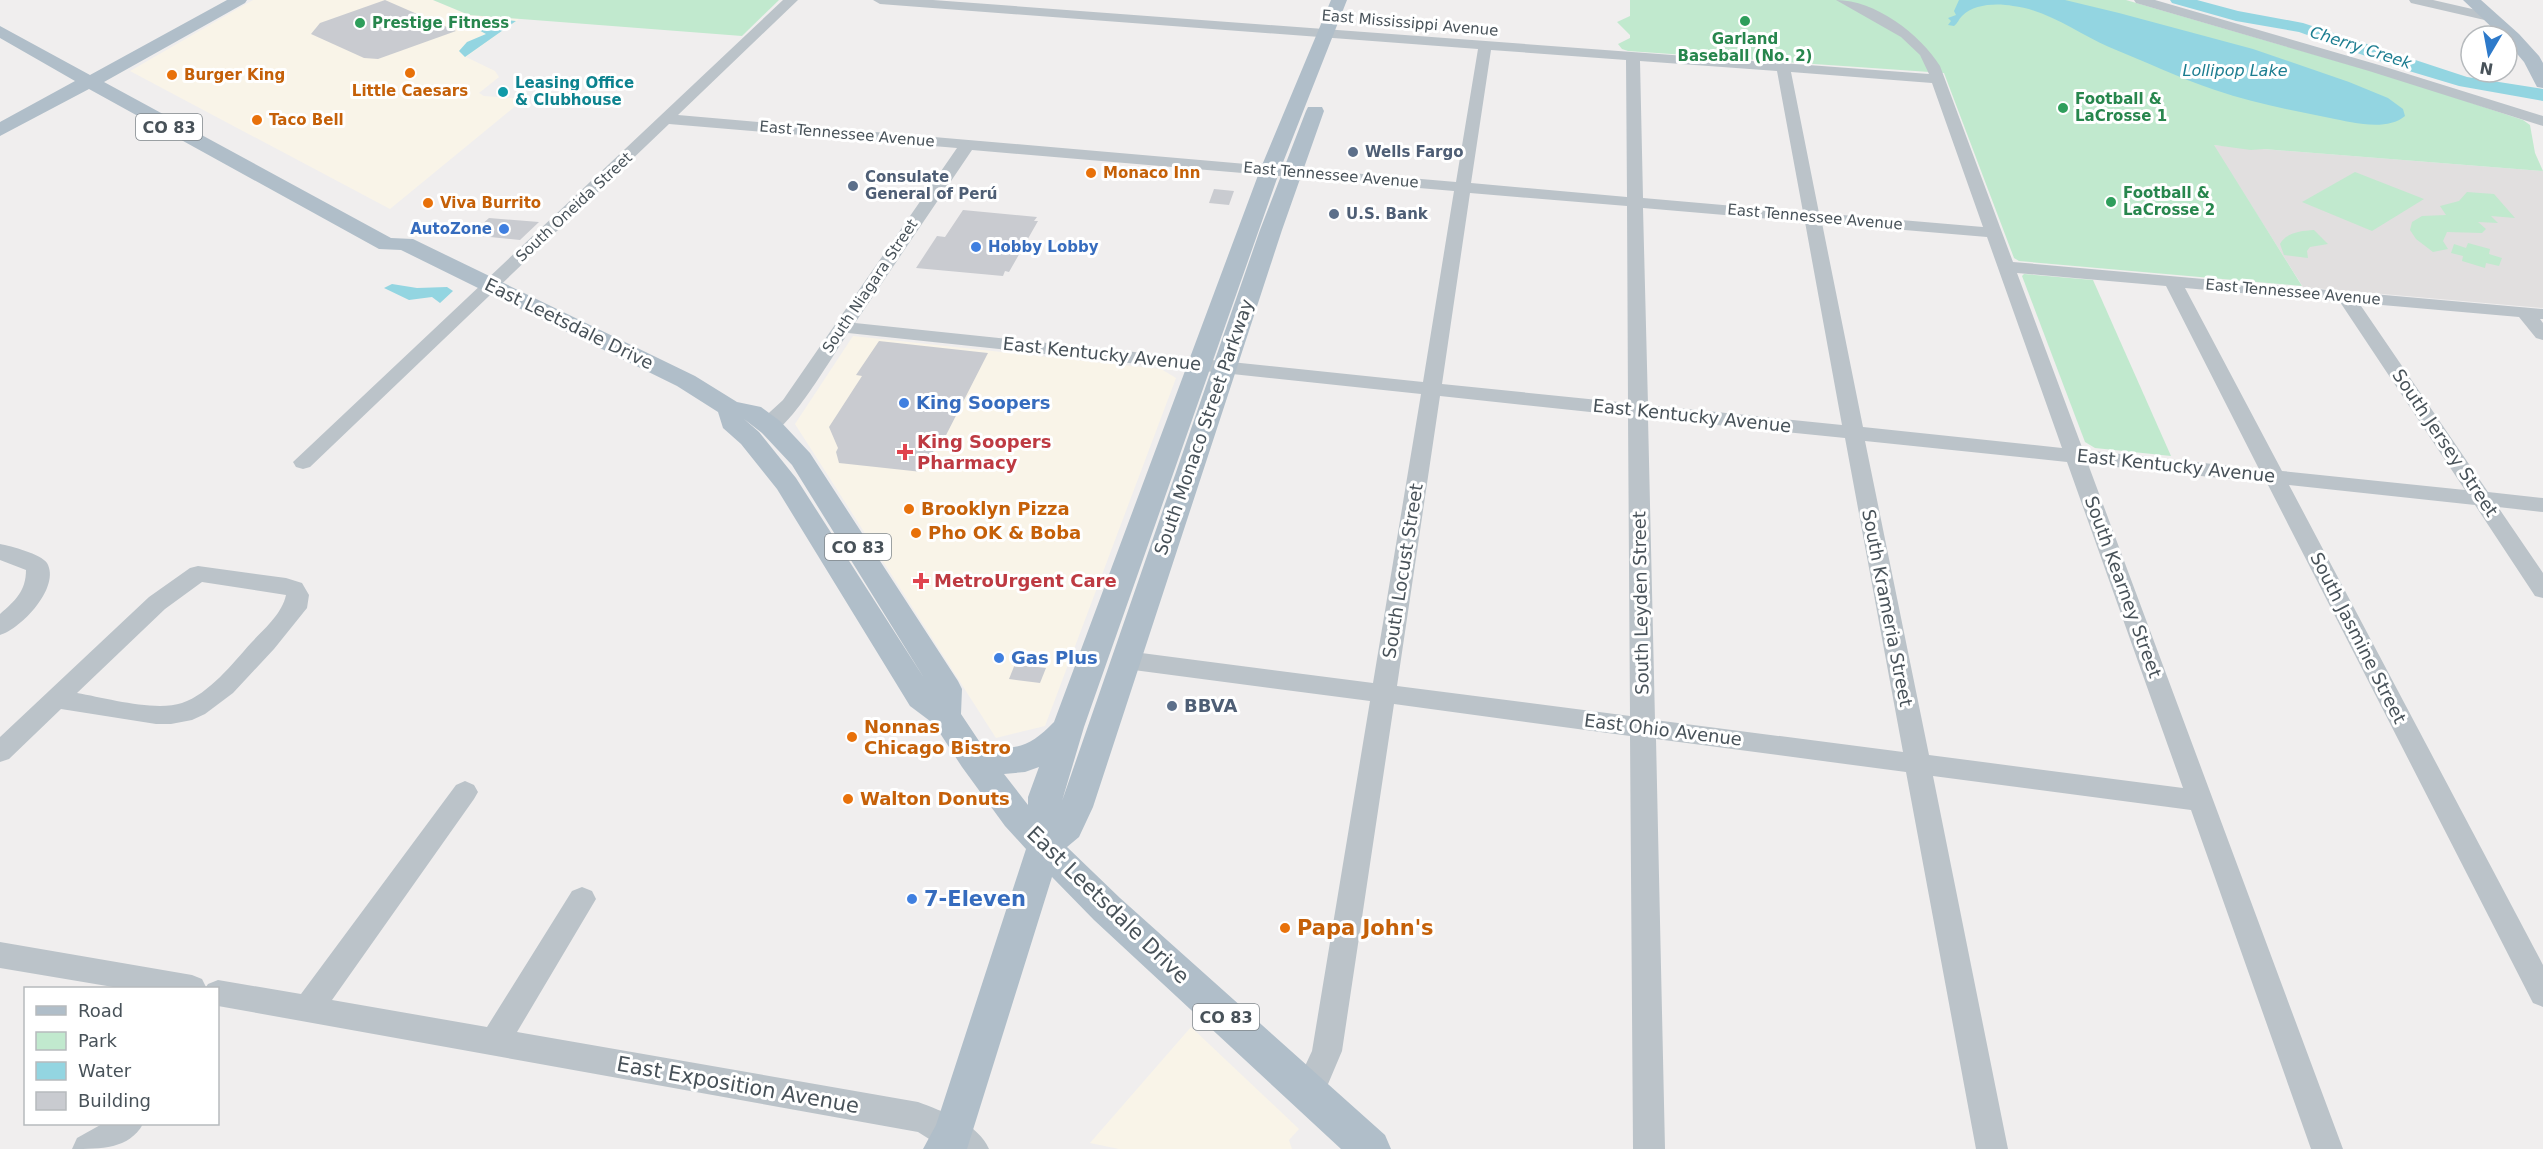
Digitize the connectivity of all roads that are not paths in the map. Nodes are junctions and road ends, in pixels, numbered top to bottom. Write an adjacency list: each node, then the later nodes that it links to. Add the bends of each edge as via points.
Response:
1 (221, 0): 16 (main road, via 122,57)
2 (238, 0): 16 (main road)
3 (791, 0): 20 (street, South Oneida Street)
4 (880, 0): 11 (street, East Mississippi Avenue)
5 (1843, 0): 18 (street, South Kearney Street, via 1917,41)
6 (2141, 0): 21 (street)
7 (2416, 0): 10 (street)
8 (2471, 0): 10 (main road)
9 (0, 17): 16 (main road, CO 83)
10 (2489, 17): 17 (main road, via 2525,50)
11 (1344, 21): 13 (street, East Mississippi Avenue); 24 (main road, South Monaco Street Parkway)
12 (0, 31): 16 (main road, CO 83)
13 (1485, 46): 14 (street, East Mississippi Avenue); 25 (street, South Locust Street)
14 (1633, 56): 15 (street, East Mississippi Avenue); 26 (street, South Leyden Street)
15 (1783, 67): 18 (street, East Mississippi Avenue); 27 (street, South Krameria Street)
16 (93, 68): 22 (main road); 31 (main road, East Leetsdale Drive / CO 83, via 387,244 405,244)
17 (2542, 76)
18 (1938, 79): 28 (street, South Kearney Street)
19 (1322, 94): 24 (main road, South Monaco Street Parkway)
20 (668, 118): 23 (street, East Tennessee Avenue); 31 (street, South Oneida Street)
21 (2543, 121)
22 (0, 130)
23 (968, 144): 24 (street, East Tennessee Avenue); 34 (street, South Niagara Street)
24 (1280, 171): 25 (street, East Tennessee Avenue); 36 (main road, South Monaco Street Parkway)
25 (1464, 187): 26 (street, East Tennessee Avenue); 37 (street, South Locust Street)
26 (1634, 202): 27 (street, East Tennessee Avenue); 39 (street, South Leyden Street)
27 (1812, 217): 28 (street, East Tennessee Avenue); 41 (street, South Krameria Street)
28 (1994, 233): 29 (street, South Kearney Street)
29 (2007, 267): 30 (street, East Tennessee Avenue); 42 (street, South Kearney Street)
30 (2173, 282): 32 (street, East Tennessee Avenue); 44 (street, South Jasmine Street)
31 (490, 286): 38 (main road, East Leetsdale Drive / CO 83, via 686,381); 43 (street, South Oneida Street)
32 (2346, 297): 33 (street, East Tennessee Avenue); 45 (street, South Jersey Street)
33 (2534, 314): 35 (street)
34 (842, 327): 36 (street, East Kentucky Avenue); 40 (street, South Niagara Street, via 786,409)
35 (2543, 334)
36 (1211, 366): 37 (street, East Kentucky Avenue); 50 (main road, South Monaco Street Parkway); 54 (main road, South Monaco Street Parkway)
37 (1431, 389): 39 (street, East Kentucky Avenue); 51 (street, South Locust Street)
38 (730, 409): 40 (main road, East Leetsdale Drive / CO 83, via 752,412); 53 (main road, East Leetsdale Drive / CO 83, via 732,422 750,438 796,497 921,698)
39 (1639, 411): 41 (street, East Kentucky Avenue); 55 (street, South Leyden Street)
40 (768, 425): 53 (main road, East Leetsdale Drive / CO 83, via 801,459 947,689)
41 (1852, 432): 42 (street, East Kentucky Avenue); 58 (street, South Krameria Street)
42 (2076, 456): 44 (street, East Kentucky Avenue); 60 (street, South Kearney Street)
43 (303, 462)
44 (2274, 477): 45 (street, East Kentucky Avenue); 65 (street, South Jasmine Street)
45 (2481, 498): 46 (street, East Kentucky Avenue); 48 (street, South Jersey Street)
46 (2543, 505)
47 (0, 552): 49 (street, via 37,566 39,583 21,609)
48 (2543, 590)
49 (0, 627)
50 (1126, 660): 51 (street, East Ohio Avenue); 61 (main road, South Monaco Street Parkway, via 1074,815 1067,827)
51 (1384, 694): 55 (street, East Ohio Avenue); 69 (street, South Locust Street, via 1327,1052)
52 (56, 699): 52 (street, via 157,603 198,574 285,586 298,595 287,618 212,698 193,710 155,714); 56 (street)
53 (945, 715): 57 (main road, East Leetsdale Drive / CO 83)
54 (1068, 727): 57 (main road, via 1047,749 1024,760 1005,763); 61 (main road, South Monaco Street Parkway, via 1045,798)
55 (1643, 728): 58 (street, East Ohio Avenue); 74 (street, South Leyden Street)
56 (0, 752)
57 (973, 758): 61 (main road, East Leetsdale Drive / CO 83)
58 (1918, 764): 60 (street, East Ohio Avenue); 75 (street, South Krameria Street)
59 (465, 792): 67 (street)
60 (2201, 801): 76 (street, South Kearney Street)
61 (1044, 847): 69 (main road, East Leetsdale Drive / CO 83); 71 (main road, South Monaco Street Parkway, via 994,1000)
62 (582, 899): 68 (street)
63 (0, 955): 64 (street)
64 (186, 987)
65 (2543, 994)
66 (222, 1000): 67 (street, East Exposition Avenue)
67 (308, 1009): 68 (street, East Exposition Avenue)
68 (495, 1041): 71 (street, East Exposition Avenue, via 918,1117 934,1123)
69 (1309, 1092): 73 (main road, East Leetsdale Drive / CO 83)
70 (127, 1125): 72 (street)
71 (956, 1146)
72 (88, 1149)
73 (1371, 1149)
74 (1649, 1149)
75 (1992, 1149)
76 (2327, 1149)

